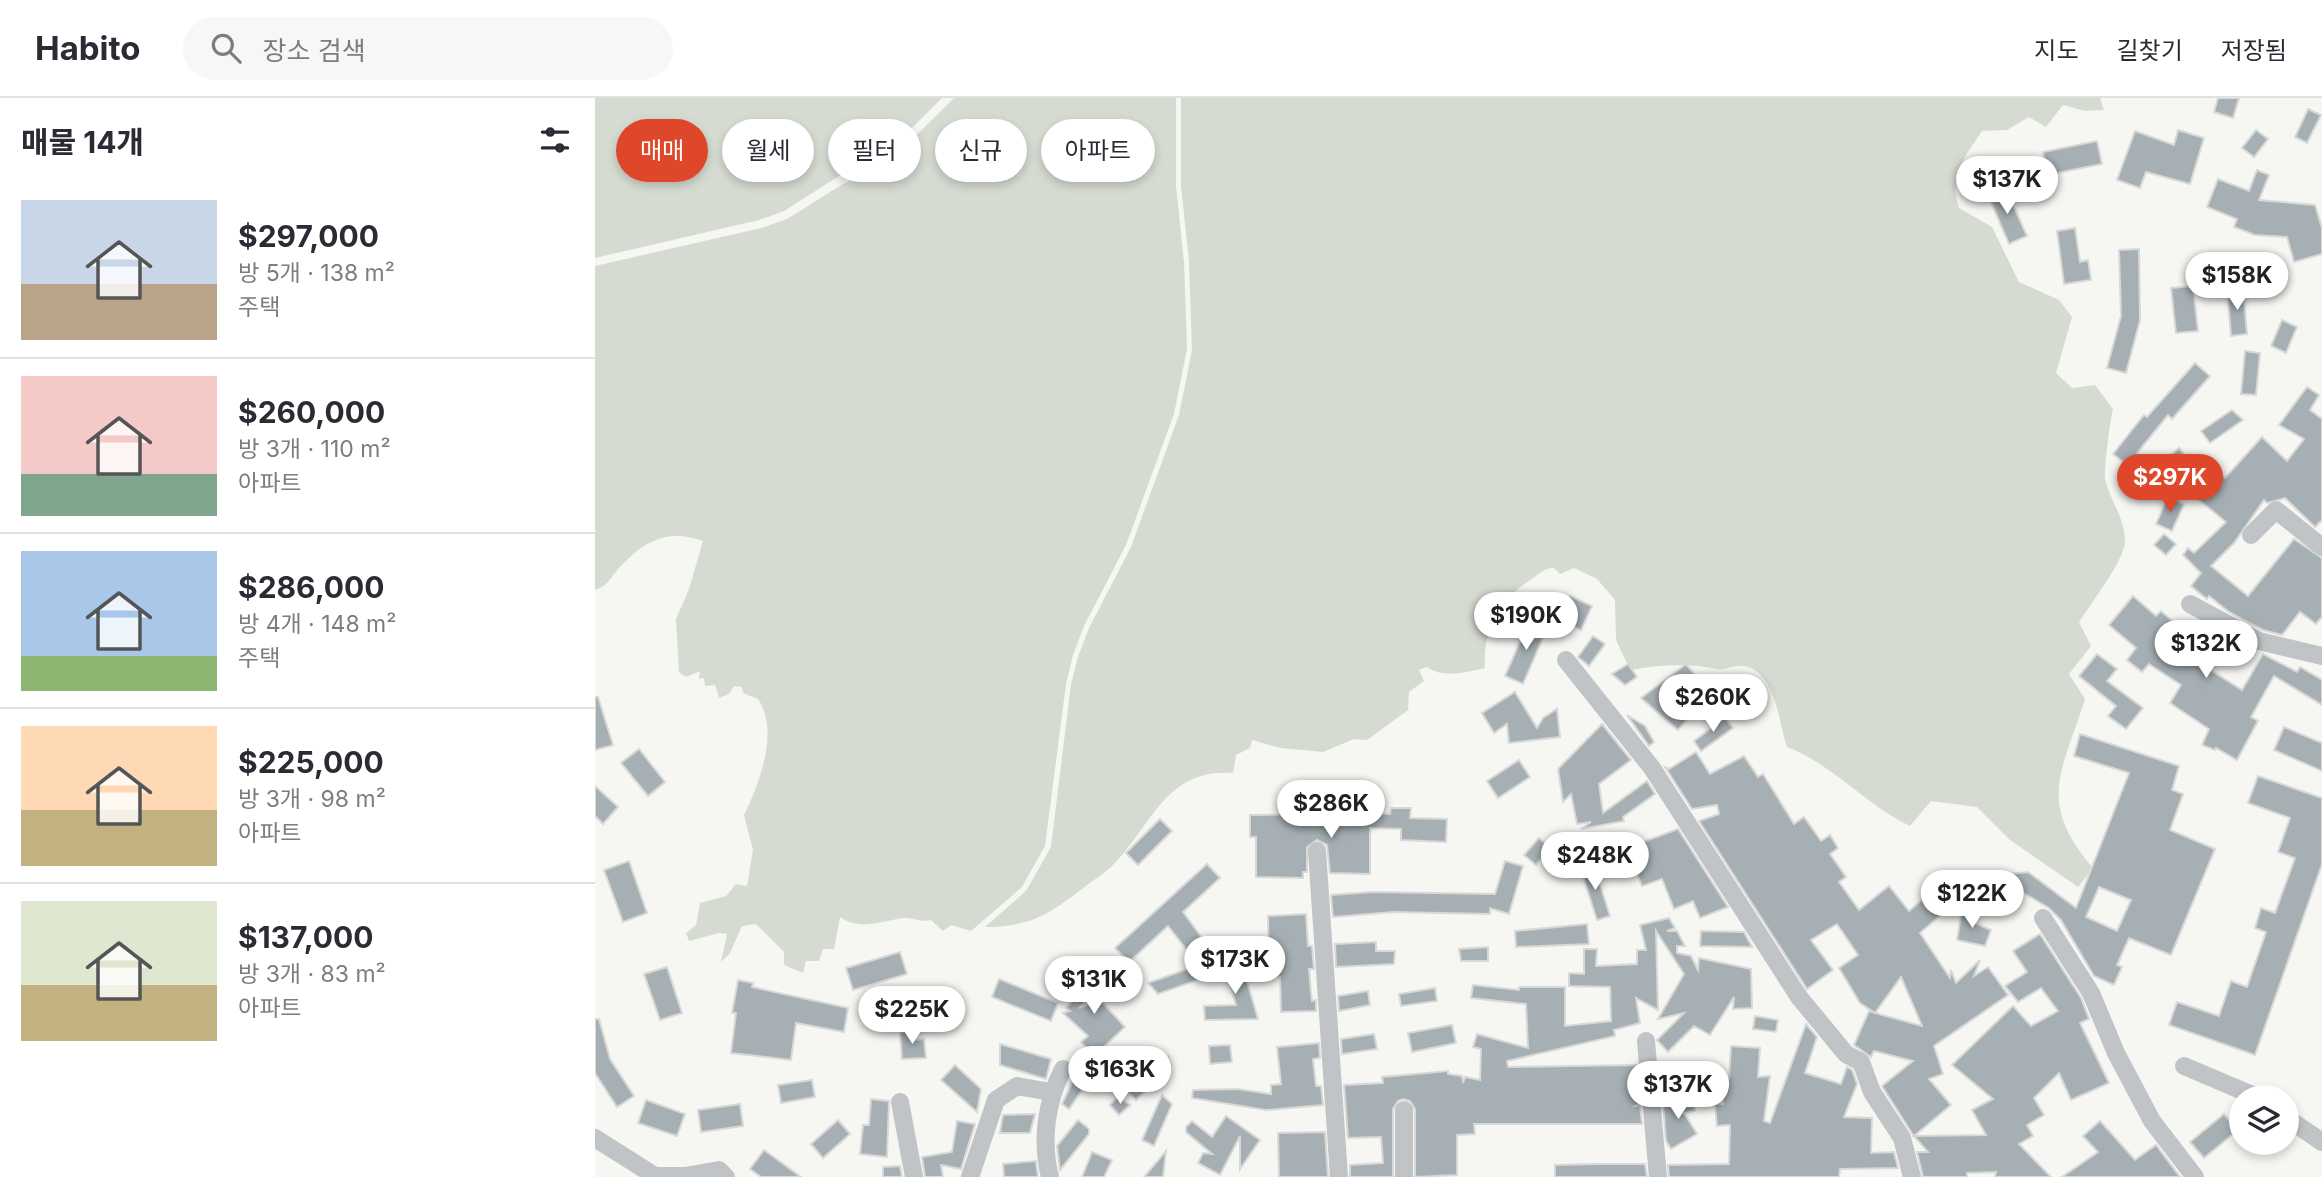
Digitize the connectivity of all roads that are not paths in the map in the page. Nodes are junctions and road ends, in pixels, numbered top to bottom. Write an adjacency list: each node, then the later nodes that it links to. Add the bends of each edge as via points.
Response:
1 (2251, 535): 2 (street, via 2276,510)
2 (2322, 547)
3 (2190, 604): 4 (street, via 2259,641)
4 (2322, 656)
5 (1566, 660): 25 (street, via 1652,768 1799,997 1846,1055 1861,1062 1872,1091 1902,1138)
6 (1318, 851): 22 (street)
7 (2043, 918): 26 (street, via 2091,993 2151,1121)
8 (1646, 1041): 24 (street)
9 (2184, 1066): 11 (street)
10 (1063, 1069): 12 (street)
11 (2229, 1085)
12 (1051, 1092): 20 (street, via 1017,1086 996,1100); 21 (street, via 1047,1123)
13 (899, 1102): 19 (street)
14 (1404, 1110): 23 (street)
15 (2299, 1126): 17 (street)
16 (595, 1138): 18 (street, via 655,1176 719,1170)
17 (2322, 1142)
18 (726, 1177)
19 (914, 1177)
20 (970, 1177)
21 (1050, 1177)
22 (1339, 1177)
23 (1404, 1177)
24 (1658, 1177)
25 (1912, 1177)
26 (2195, 1177)

